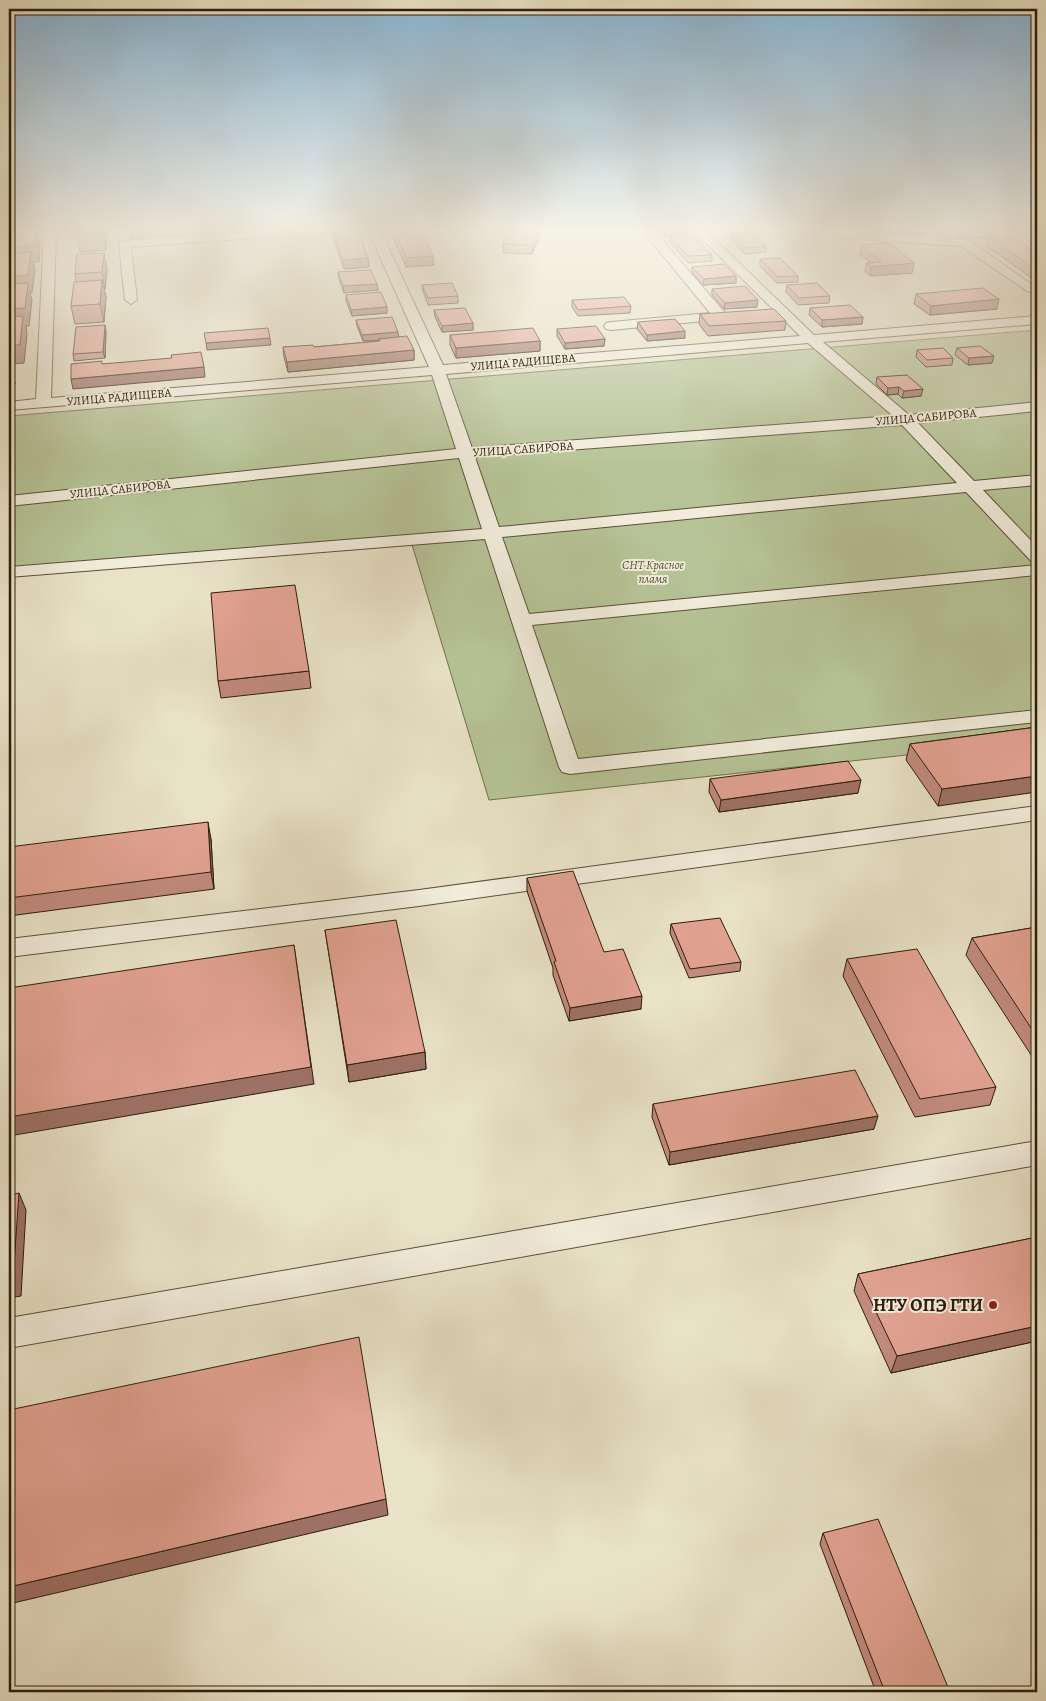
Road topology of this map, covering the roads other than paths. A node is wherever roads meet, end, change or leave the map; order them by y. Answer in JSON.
{"nodes":[{"id":1,"x":47,"y":309,"type":"edge"},
{"id":2,"x":410,"y":309,"type":"edge"},
{"id":3,"x":714,"y":309,"type":"edge"},
{"id":4,"x":781,"y":309,"type":"edge"},
{"id":5,"x":1037,"y":320,"type":"edge"},
{"id":6,"x":611,"y":326,"type":"dead end"},
{"id":7,"x":810,"y":338,"type":"junction"},
{"id":8,"x":438,"y":370,"type":"junction"},
{"id":9,"x":43,"y":404,"type":"junction"},
{"id":10,"x":9,"y":406,"type":"edge"},
{"id":11,"x":1037,"y":406,"type":"edge"},
{"id":12,"x":906,"y":420,"type":"junction"},
{"id":13,"x":466,"y":453,"type":"junction"},
{"id":14,"x":1037,"y":480,"type":"edge"},
{"id":15,"x":970,"y":487,"type":"junction"},
{"id":16,"x":9,"y":501,"type":"edge"},
{"id":17,"x":493,"y":533,"type":"junction"},
{"id":18,"x":1037,"y":557,"type":"edge"},
{"id":19,"x":1037,"y":570,"type":"edge"},
{"id":20,"x":9,"y":572,"type":"edge"},
{"id":21,"x":522,"y":620,"type":"junction"},
{"id":22,"x":1037,"y":716,"type":"edge"},
{"id":23,"x":1037,"y":813,"type":"edge"},
{"id":24,"x":9,"y":948,"type":"edge"},
{"id":25,"x":1037,"y":1153,"type":"edge"},
{"id":26,"x":9,"y":1333,"type":"edge"}],
"edges":[{"from":1,"to":9,"type":"street"},
{"from":2,"to":8,"type":"street"},
{"from":3,"to":6,"type":"street"},
{"from":4,"to":7,"type":"street"},
{"from":5,"to":7,"type":"street","name":"УЛИЦА РАДИЩЕВА"},
{"from":7,"to":8,"type":"street","name":"УЛИЦА РАДИЩЕВА"},
{"from":7,"to":12,"type":"street"},
{"from":8,"to":9,"type":"street","name":"УЛИЦА РАДИЩЕВА"},
{"from":8,"to":13,"type":"street"},
{"from":9,"to":10,"type":"street","name":"УЛИЦА РАДИЩЕВА"},
{"from":11,"to":12,"type":"street","name":"УЛИЦА САБИРОВА"},
{"from":12,"to":13,"type":"street","name":"УЛИЦА САБИРОВА"},
{"from":12,"to":15,"type":"street"},
{"from":13,"to":16,"type":"street","name":"УЛИЦА САБИРОВА"},
{"from":13,"to":17,"type":"street"},
{"from":14,"to":15,"type":"street"},
{"from":15,"to":17,"type":"street"},
{"from":15,"to":18,"type":"street"},
{"from":17,"to":20,"type":"street"},
{"from":17,"to":21,"type":"street"},
{"from":19,"to":21,"type":"street"},
{"from":21,"to":22,"type":"street"},
{"from":23,"to":24,"type":"street"},
{"from":25,"to":26,"type":"street"}]}
